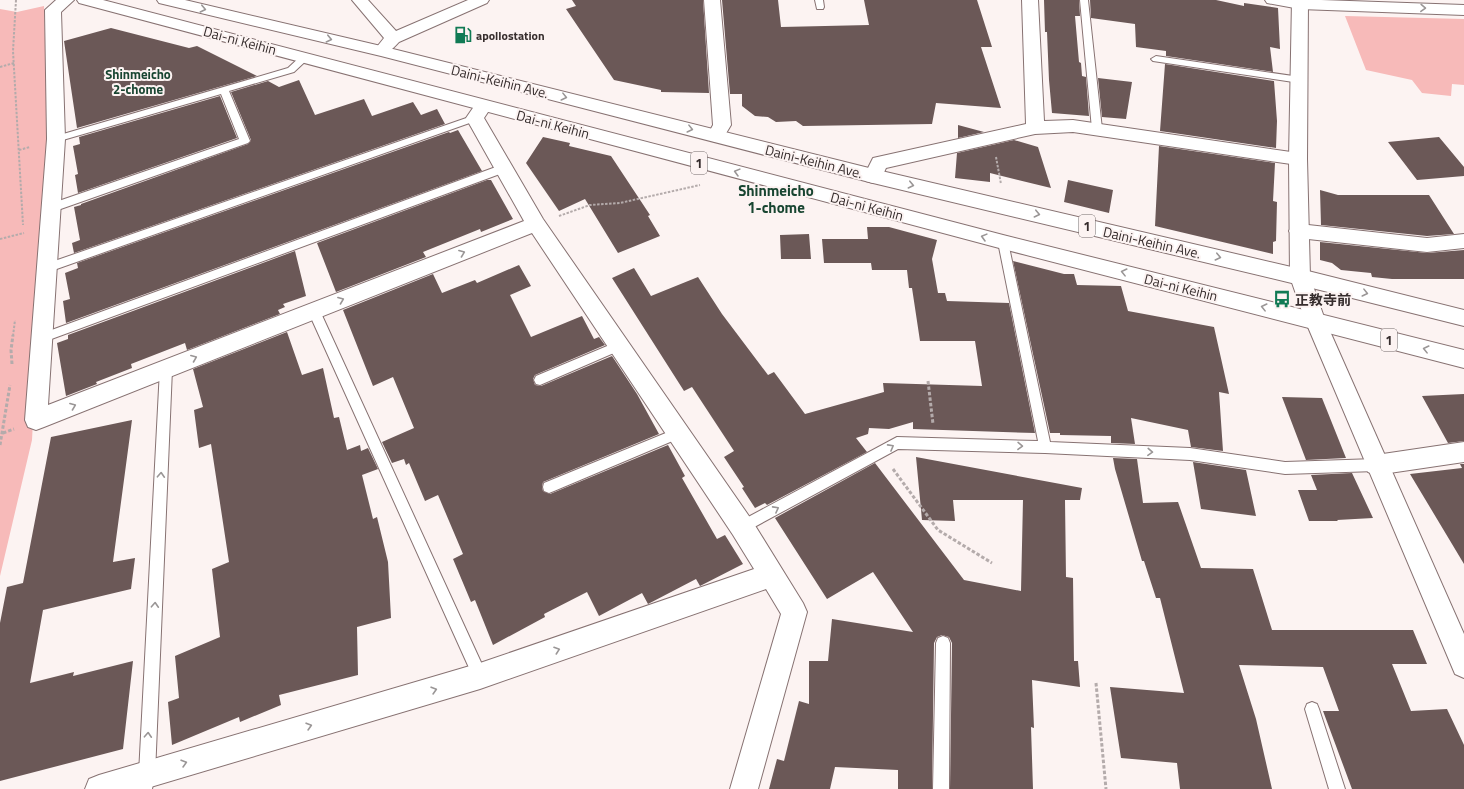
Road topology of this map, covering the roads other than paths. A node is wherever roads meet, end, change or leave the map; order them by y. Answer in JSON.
{"nodes":[{"id":1,"x":66,"y":0,"type":"edge"},
{"id":2,"x":85,"y":0,"type":"edge"},
{"id":3,"x":165,"y":0,"type":"edge"},
{"id":4,"x":360,"y":0,"type":"edge"},
{"id":5,"x":481,"y":0,"type":"edge"},
{"id":6,"x":712,"y":0,"type":"edge"},
{"id":7,"x":1030,"y":0,"type":"edge"},
{"id":8,"x":1084,"y":0,"type":"edge"},
{"id":9,"x":1273,"y":0,"type":"edge"},
{"id":10,"x":1300,"y":2,"type":"edge"},
{"id":11,"x":1464,"y":10,"type":"edge"},
{"id":12,"x":393,"y":38,"type":"junction"},
{"id":13,"x":382,"y":51,"type":"junction"},
{"id":14,"x":305,"y":57,"type":"junction"},
{"id":15,"x":1156,"y":59,"type":"dead end"},
{"id":16,"x":1300,"y":80,"type":"junction"},
{"id":17,"x":224,"y":91,"type":"junction"},
{"id":18,"x":479,"y":112,"type":"junction"},
{"id":19,"x":1035,"y":128,"type":"junction"},
{"id":20,"x":1097,"y":129,"type":"junction"},
{"id":21,"x":716,"y":136,"type":"junction"},
{"id":22,"x":56,"y":139,"type":"junction"},
{"id":23,"x":1298,"y":159,"type":"junction"},
{"id":24,"x":504,"y":168,"type":"junction"},
{"id":25,"x":873,"y":176,"type":"junction"},
{"id":26,"x":51,"y":208,"type":"junction"},
{"id":27,"x":536,"y":224,"type":"junction"},
{"id":28,"x":1299,"y":230,"type":"junction"},
{"id":29,"x":1464,"y":241,"type":"edge"},
{"id":30,"x":1003,"y":242,"type":"junction"},
{"id":31,"x":47,"y":268,"type":"junction"},
{"id":32,"x":1300,"y":277,"type":"junction"},
{"id":33,"x":314,"y":311,"type":"junction"},
{"id":34,"x":1464,"y":318,"type":"edge"},
{"id":35,"x":1315,"y":320,"type":"junction"},
{"id":36,"x":42,"y":338,"type":"junction"},
{"id":37,"x":619,"y":346,"type":"junction"},
{"id":38,"x":1464,"y":359,"type":"edge"},
{"id":39,"x":166,"y":369,"type":"junction"},
{"id":40,"x":540,"y":380,"type":"dead end"},
{"id":41,"x":678,"y":433,"type":"junction"},
{"id":42,"x":1045,"y":447,"type":"junction"},
{"id":43,"x":1464,"y":452,"type":"edge"},
{"id":44,"x":1376,"y":465,"type":"junction"},
{"id":45,"x":549,"y":487,"type":"dead end"},
{"id":46,"x":742,"y":527,"type":"junction"},
{"id":47,"x":771,"y":575,"type":"junction"},
{"id":48,"x":943,"y":643,"type":"dead end"},
{"id":49,"x":1464,"y":665,"type":"edge"},
{"id":50,"x":480,"y":676,"type":"junction"},
{"id":51,"x":1312,"y":709,"type":"dead end"},
{"id":52,"x":145,"y":781,"type":"edge"},
{"id":53,"x":100,"y":789,"type":"edge"},
{"id":54,"x":744,"y":789,"type":"edge"},
{"id":55,"x":941,"y":789,"type":"edge"},
{"id":56,"x":1337,"y":789,"type":"edge"}],
"edges":[{"from":1,"to":22,"type":"main road"},
{"from":2,"to":14,"type":"main road","name":"Dai-ni Keihin","number":"1"},
{"from":3,"to":13,"type":"main road","name":"Daini-Keihin Ave.","number":"1","one_way":true},
{"from":4,"to":12,"type":"main road"},
{"from":5,"to":12,"type":"main road"},
{"from":6,"to":21,"type":"main road"},
{"from":7,"to":19,"type":"main road"},
{"from":8,"to":20,"type":"lane"},
{"from":9,"to":10,"type":"main road"},
{"from":10,"to":11,"type":"main road","one_way":true},
{"from":10,"to":16,"type":"main road"},
{"from":12,"to":13,"type":"main road"},
{"from":13,"to":21,"type":"main road","name":"Daini-Keihin Ave.","number":"1","one_way":true},
{"from":14,"to":17,"type":"lane"},
{"from":14,"to":18,"type":"main road","name":"Dai-ni Keihin","number":"1"},
{"from":15,"to":16,"type":"lane"},
{"from":16,"to":23,"type":"main road"},
{"from":17,"to":22,"type":"lane"},
{"from":17,"to":26,"type":"lane"},
{"from":18,"to":24,"type":"main road"},
{"from":30,"to":18,"type":"main road","name":"Dai-ni Keihin","number":"1","one_way":true},
{"from":18,"to":31,"type":"lane"},
{"from":19,"to":20,"type":"main road"},
{"from":19,"to":25,"type":"main road"},
{"from":20,"to":23,"type":"main road"},
{"from":21,"to":25,"type":"main road","name":"Daini-Keihin Ave.","number":"1"},
{"from":22,"to":26,"type":"main road"},
{"from":23,"to":28,"type":"main road"},
{"from":24,"to":27,"type":"main road"},
{"from":24,"to":36,"type":"lane"},
{"from":25,"to":32,"type":"main road","name":"Daini-Keihin Ave.","number":"1","one_way":true},
{"from":26,"to":31,"type":"main road"},
{"from":33,"to":27,"type":"main road","one_way":true},
{"from":27,"to":37,"type":"main road"},
{"from":28,"to":29,"type":"main road"},
{"from":28,"to":32,"type":"main road"},
{"from":35,"to":30,"type":"main road","name":"Dai-ni Keihin","number":"1","one_way":true},
{"from":30,"to":42,"type":"lane"},
{"from":31,"to":36,"type":"main road"},
{"from":32,"to":34,"type":"main road","name":"Daini-Keihin Ave.","number":"1","one_way":true},
{"from":32,"to":35,"type":"main road"},
{"from":39,"to":33,"type":"main road","one_way":true},
{"from":33,"to":50,"type":"lane"},
{"from":38,"to":35,"type":"main road","name":"Dai-ni Keihin","number":"1","one_way":true},
{"from":35,"to":44,"type":"main road"},
{"from":36,"to":39,"type":"main road","one_way":true},
{"from":37,"to":40,"type":"lane"},
{"from":37,"to":41,"type":"main road"},
{"from":52,"to":39,"type":"lane","one_way":true},
{"from":41,"to":45,"type":"lane"},
{"from":41,"to":46,"type":"main road"},
{"from":42,"to":44,"type":"lane","one_way":true},
{"from":46,"to":42,"type":"lane","one_way":true},
{"from":43,"to":44,"type":"main road"},
{"from":44,"to":49,"type":"main road"},
{"from":46,"to":47,"type":"main road"},
{"from":50,"to":47,"type":"main road","one_way":true},
{"from":47,"to":54,"type":"main road"},
{"from":48,"to":55,"type":"lane"},
{"from":52,"to":50,"type":"main road","one_way":true},
{"from":51,"to":56,"type":"lane"},
{"from":52,"to":53,"type":"main road"}]}
